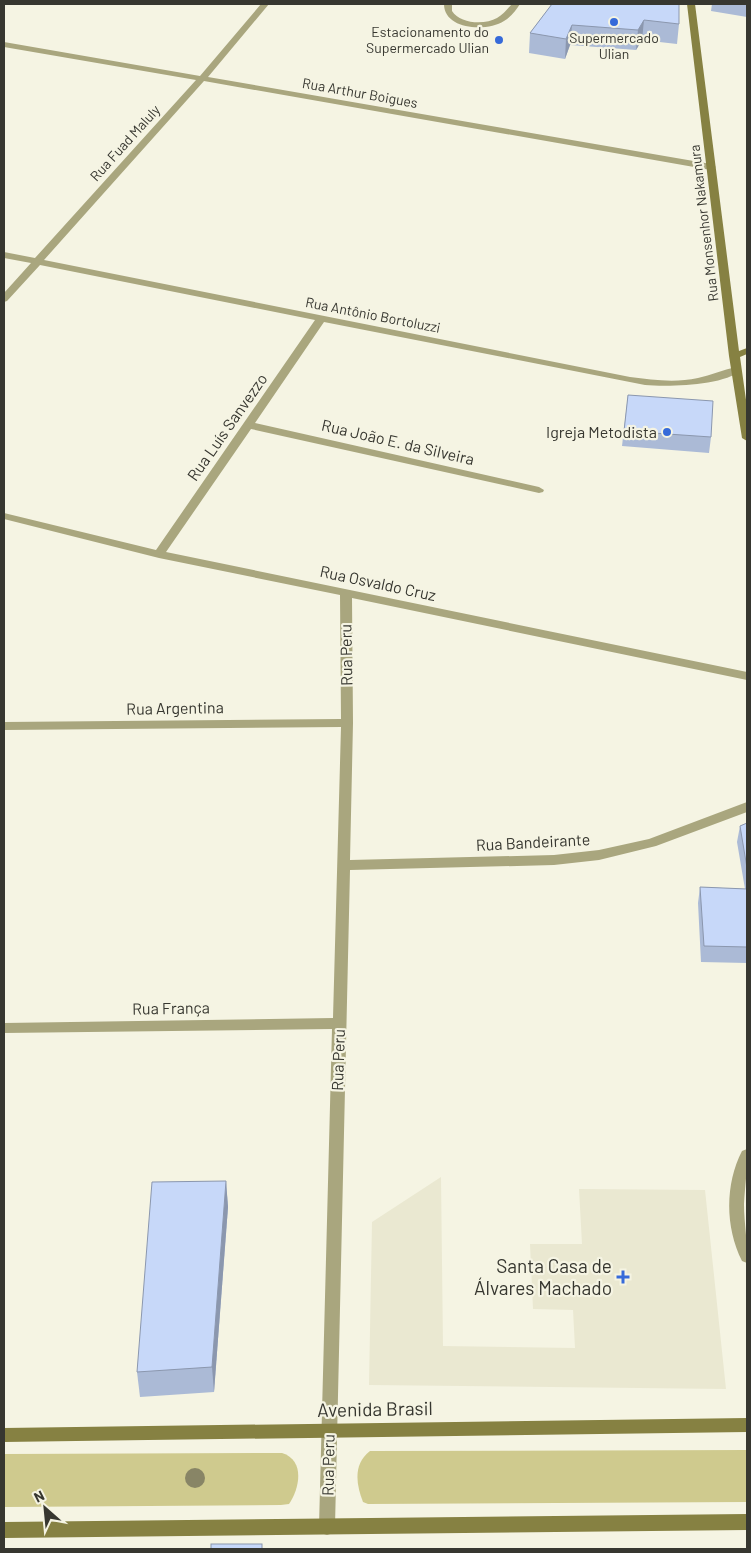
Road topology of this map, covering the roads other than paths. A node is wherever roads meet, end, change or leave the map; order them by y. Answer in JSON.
{"nodes":[{"id":1,"x":265,"y":4,"type":"edge"},
{"id":2,"x":448,"y":4,"type":"edge"},
{"id":3,"x":516,"y":4,"type":"edge"},
{"id":4,"x":691,"y":4,"type":"edge"},
{"id":5,"x":4,"y":44,"type":"edge"},
{"id":6,"x":201,"y":80,"type":"junction"},
{"id":7,"x":711,"y":167,"type":"junction"},
{"id":8,"x":4,"y":255,"type":"edge"},
{"id":9,"x":37,"y":262,"type":"junction"},
{"id":10,"x":4,"y":299,"type":"edge"},
{"id":11,"x":321,"y":319,"type":"junction"},
{"id":12,"x":747,"y":351,"type":"edge"},
{"id":13,"x":734,"y":356,"type":"junction"},
{"id":14,"x":736,"y":370,"type":"junction"},
{"id":15,"x":249,"y":425,"type":"junction"},
{"id":16,"x":747,"y":438,"type":"edge"},
{"id":17,"x":539,"y":490,"type":"dead end"},
{"id":18,"x":4,"y":516,"type":"edge"},
{"id":19,"x":159,"y":554,"type":"junction"},
{"id":20,"x":346,"y":593,"type":"junction"},
{"id":21,"x":747,"y":676,"type":"edge"},
{"id":22,"x":347,"y":723,"type":"junction"},
{"id":23,"x":4,"y":726,"type":"edge"},
{"id":24,"x":747,"y":807,"type":"edge"},
{"id":25,"x":343,"y":865,"type":"junction"},
{"id":26,"x":339,"y":1023,"type":"junction"},
{"id":27,"x":4,"y":1028,"type":"edge"},
{"id":28,"x":747,"y":1155,"type":"edge"},
{"id":29,"x":747,"y":1256,"type":"edge"},
{"id":30,"x":747,"y":1425,"type":"edge"},
{"id":31,"x":328,"y":1431,"type":"junction"},
{"id":32,"x":4,"y":1435,"type":"edge"},
{"id":33,"x":747,"y":1522,"type":"edge"},
{"id":34,"x":327,"y":1527,"type":"junction"},
{"id":35,"x":4,"y":1530,"type":"edge"}],
"edges":[{"from":1,"to":6,"type":"street","name":"Rua Fuad Maluly"},
{"from":2,"to":3,"type":"street"},
{"from":4,"to":7,"type":"street","name":"Rua Monsenhor Nakamura"},
{"from":5,"to":6,"type":"street","name":"Rua Arthur Boigues"},
{"from":6,"to":7,"type":"street","name":"Rua Arthur Boigues"},
{"from":6,"to":9,"type":"street","name":"Rua Fuad Maluly"},
{"from":7,"to":13,"type":"street","name":"Rua Monsenhor Nakamura"},
{"from":8,"to":9,"type":"street","name":"Rua Antônio Bortoluzzi"},
{"from":9,"to":10,"type":"street","name":"Rua Fuad Maluly"},
{"from":9,"to":11,"type":"street","name":"Rua Antônio Bortoluzzi"},
{"from":11,"to":14,"type":"street","name":"Rua Antônio Bortoluzzi"},
{"from":11,"to":15,"type":"street","name":"Rua Luís Sanvezzo"},
{"from":12,"to":13,"type":"street"},
{"from":13,"to":14,"type":"street","name":"Rua Monsenhor Nakamura"},
{"from":14,"to":16,"type":"street","name":"Rua Monsenhor Nakamura"},
{"from":15,"to":17,"type":"street","name":"Rua João E. da Silveira"},
{"from":15,"to":19,"type":"street","name":"Rua Luís Sanvezzo"},
{"from":18,"to":19,"type":"street","name":"Rua Osvaldo Cruz"},
{"from":19,"to":20,"type":"street","name":"Rua Osvaldo Cruz"},
{"from":20,"to":21,"type":"street","name":"Rua Osvaldo Cruz"},
{"from":20,"to":22,"type":"street","name":"Rua Peru"},
{"from":22,"to":23,"type":"street","name":"Rua Argentina"},
{"from":22,"to":25,"type":"street","name":"Rua Peru"},
{"from":24,"to":25,"type":"street","name":"Rua Bandeirante"},
{"from":25,"to":26,"type":"street","name":"Rua Peru"},
{"from":26,"to":27,"type":"street","name":"Rua França"},
{"from":26,"to":31,"type":"street","name":"Rua Peru"},
{"from":28,"to":29,"type":"street"},
{"from":30,"to":31,"type":"street","name":"Avenida Brasil"},
{"from":31,"to":32,"type":"street","name":"Avenida Brasil"},
{"from":31,"to":34,"type":"street","name":"Rua Peru"},
{"from":33,"to":34,"type":"street"},
{"from":34,"to":35,"type":"street"}]}
